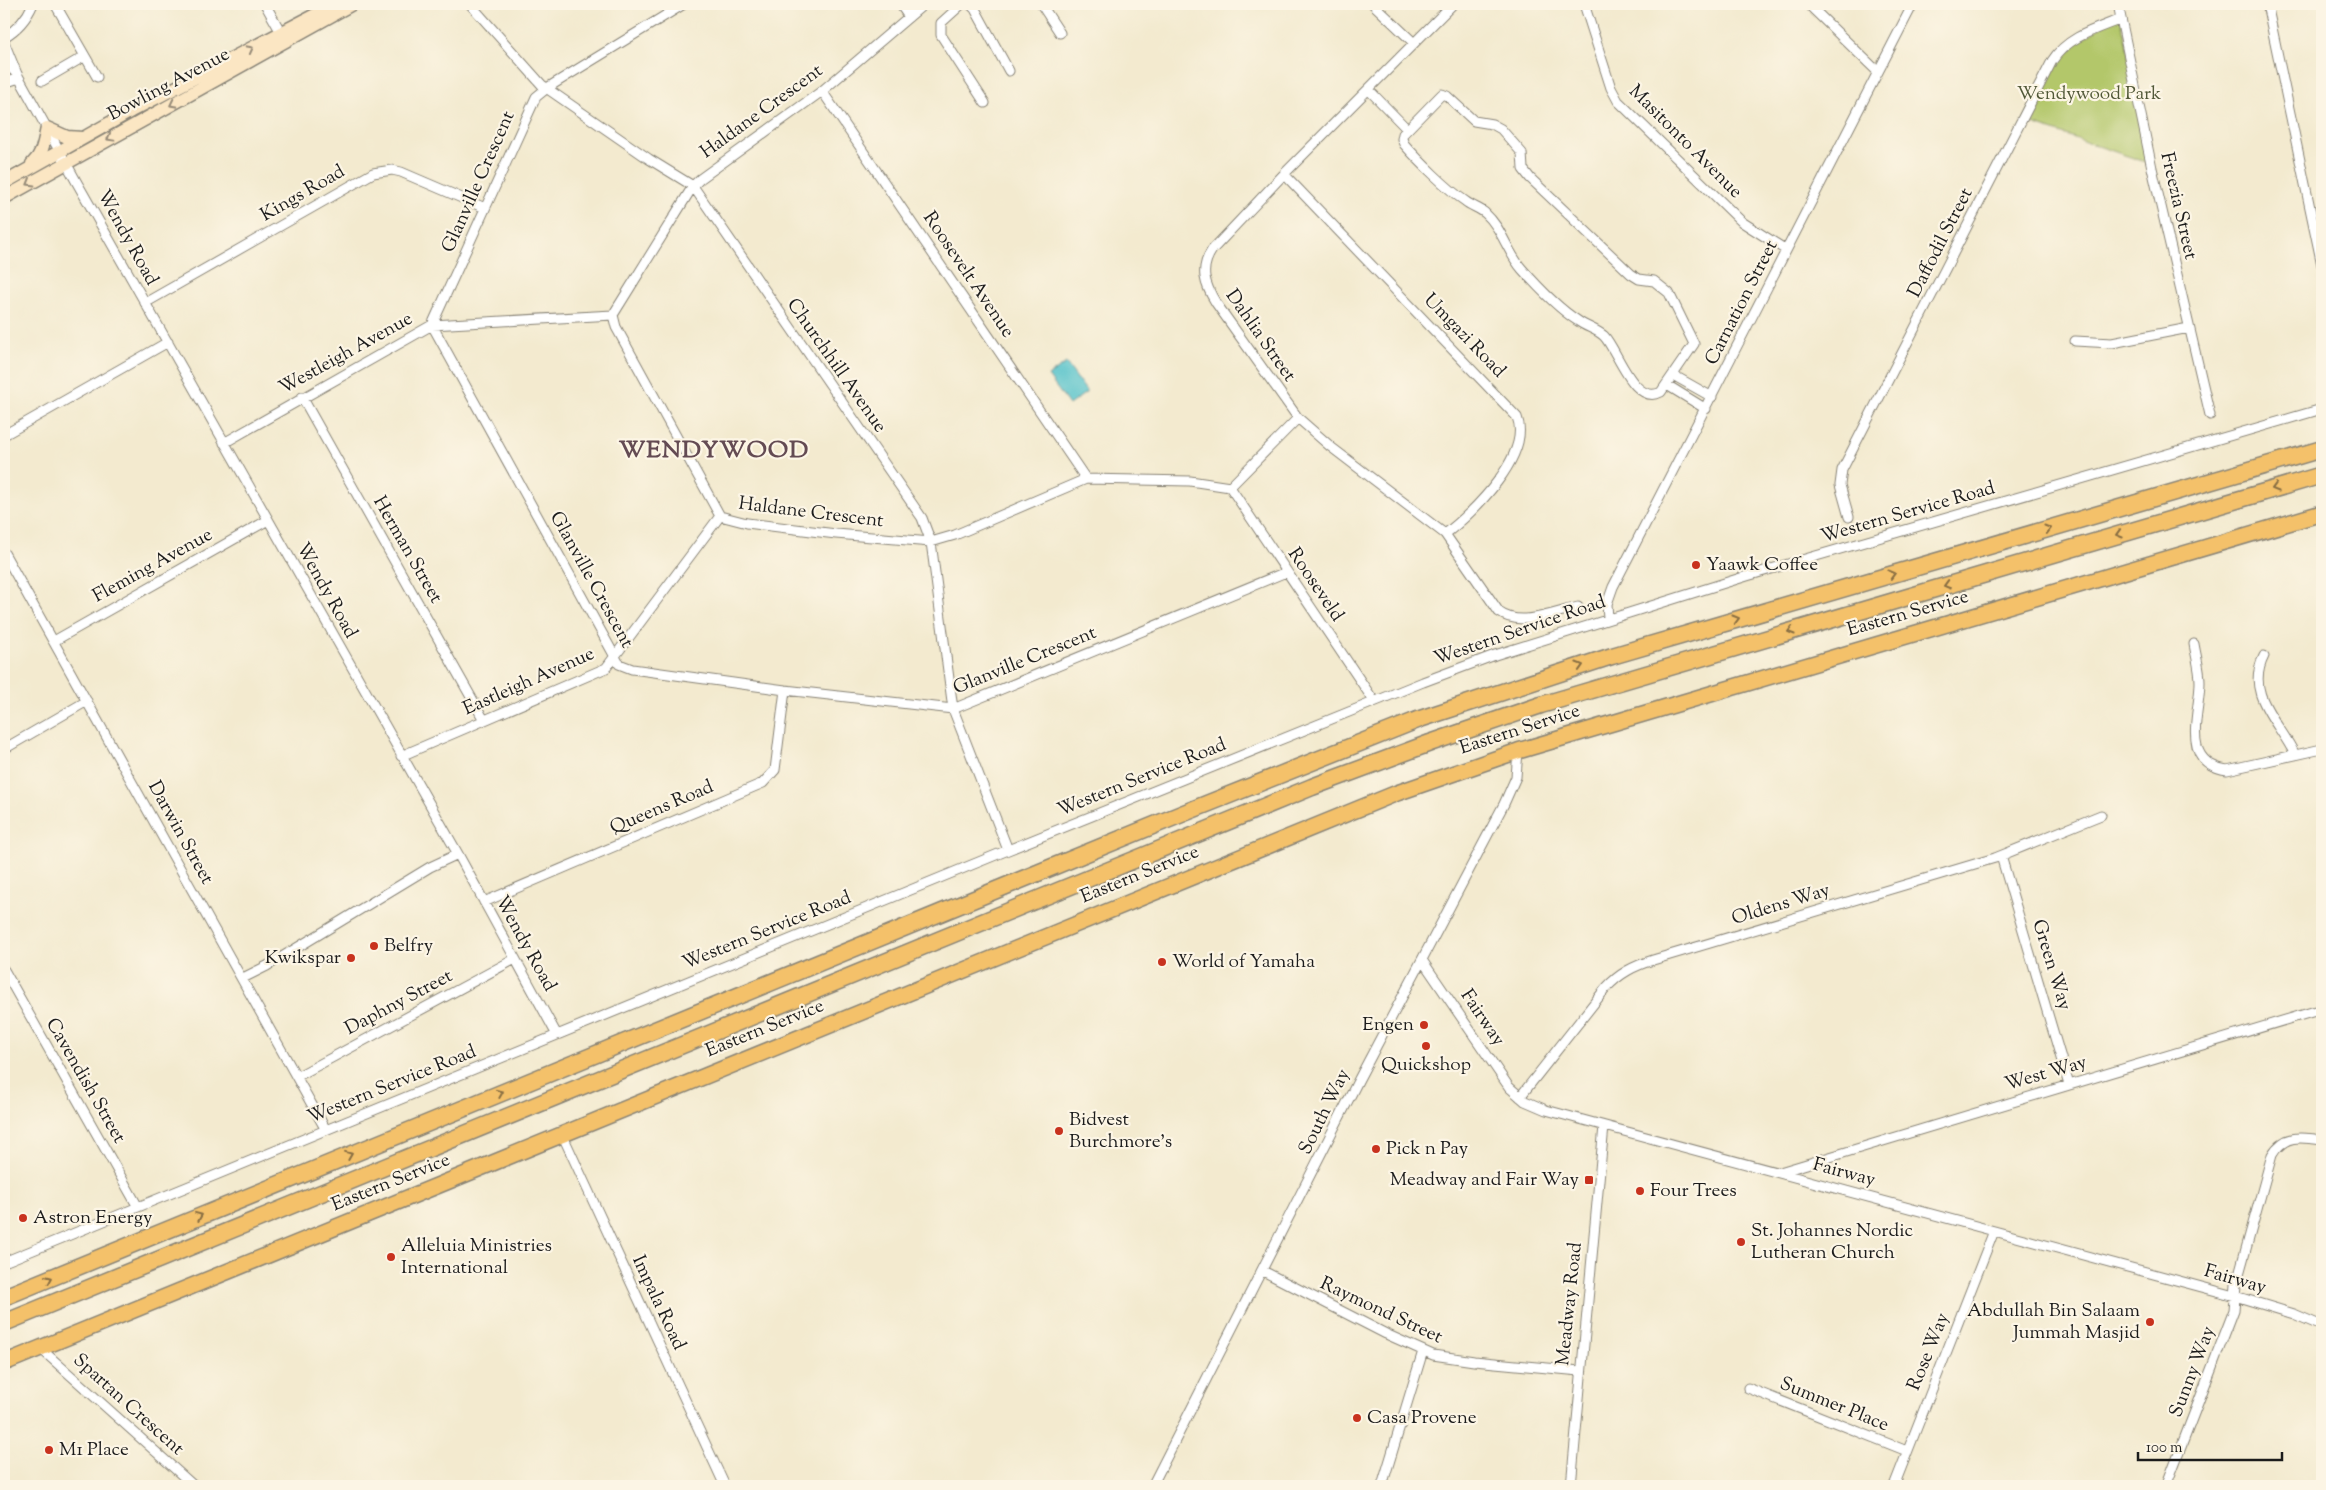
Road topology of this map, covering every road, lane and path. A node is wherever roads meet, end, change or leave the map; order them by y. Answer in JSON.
{"nodes":[{"id":1,"x":33,"y":4,"type":"edge"},
{"id":2,"x":55,"y":4,"type":"edge"},
{"id":3,"x":265,"y":4,"type":"edge"},
{"id":4,"x":336,"y":4,"type":"edge"},
{"id":5,"x":352,"y":4,"type":"edge"},
{"id":6,"x":470,"y":4,"type":"edge"},
{"id":7,"x":684,"y":4,"type":"edge"},
{"id":8,"x":900,"y":4,"type":"edge"},
{"id":9,"x":924,"y":4,"type":"edge"},
{"id":10,"x":962,"y":4,"type":"edge"},
{"id":11,"x":970,"y":4,"type":"edge"},
{"id":12,"x":1041,"y":4,"type":"edge"},
{"id":13,"x":1373,"y":4,"type":"edge"},
{"id":14,"x":1453,"y":4,"type":"edge"},
{"id":15,"x":1584,"y":4,"type":"edge"},
{"id":16,"x":1808,"y":4,"type":"edge"},
{"id":17,"x":1913,"y":4,"type":"edge"},
{"id":18,"x":2118,"y":4,"type":"edge"},
{"id":19,"x":2267,"y":4,"type":"edge"},
{"id":20,"x":909,"y":17,"type":"junction"},
{"id":21,"x":2121,"y":20,"type":"junction"},
{"id":22,"x":1060,"y":33,"type":"dead end"},
{"id":23,"x":4,"y":36,"type":"edge"},
{"id":24,"x":283,"y":37,"type":"junction"},
{"id":25,"x":4,"y":42,"type":"edge"},
{"id":26,"x":1414,"y":44,"type":"junction"},
{"id":27,"x":85,"y":56,"type":"junction"},
{"id":28,"x":4,"y":62,"type":"edge"},
{"id":29,"x":1009,"y":71,"type":"dead end"},
{"id":30,"x":1878,"y":72,"type":"junction"},
{"id":31,"x":18,"y":76,"type":"junction"},
{"id":32,"x":97,"y":77,"type":"dead end"},
{"id":33,"x":42,"y":81,"type":"dead end"},
{"id":34,"x":4,"y":83,"type":"edge"},
{"id":35,"x":547,"y":88,"type":"junction"},
{"id":36,"x":1369,"y":90,"type":"junction"},
{"id":37,"x":822,"y":91,"type":"junction"},
{"id":38,"x":985,"y":103,"type":"dead end"},
{"id":39,"x":48,"y":128,"type":"junction"},
{"id":40,"x":1407,"y":129,"type":"junction"},
{"id":41,"x":83,"y":138,"type":"junction"},
{"id":42,"x":64,"y":157,"type":"junction"},
{"id":43,"x":1284,"y":174,"type":"junction"},
{"id":44,"x":7,"y":181,"type":"edge"},
{"id":45,"x":693,"y":186,"type":"junction"},
{"id":46,"x":4,"y":198,"type":"edge"},
{"id":47,"x":485,"y":208,"type":"junction"},
{"id":48,"x":1786,"y":250,"type":"junction"},
{"id":49,"x":2322,"y":266,"type":"edge"},
{"id":50,"x":145,"y":302,"type":"junction"},
{"id":51,"x":613,"y":315,"type":"junction"},
{"id":52,"x":432,"y":325,"type":"junction"},
{"id":53,"x":2189,"y":328,"type":"junction"},
{"id":54,"x":2074,"y":340,"type":"dead end"},
{"id":55,"x":168,"y":342,"type":"junction"},
{"id":56,"x":1673,"y":375,"type":"junction"},
{"id":57,"x":1667,"y":385,"type":"junction"},
{"id":58,"x":302,"y":397,"type":"junction"},
{"id":59,"x":1712,"y":397,"type":"junction"},
{"id":60,"x":1706,"y":409,"type":"junction"},
{"id":61,"x":2322,"y":409,"type":"edge"},
{"id":62,"x":2210,"y":415,"type":"dead end"},
{"id":63,"x":1298,"y":418,"type":"junction"},
{"id":64,"x":4,"y":435,"type":"edge"},
{"id":65,"x":224,"y":443,"type":"junction"},
{"id":66,"x":2322,"y":449,"type":"edge"},
{"id":67,"x":2322,"y":475,"type":"edge"},
{"id":68,"x":1086,"y":479,"type":"junction"},
{"id":69,"x":1230,"y":487,"type":"junction"},
{"id":70,"x":2322,"y":513,"type":"edge"},
{"id":71,"x":720,"y":516,"type":"junction"},
{"id":72,"x":1849,"y":517,"type":"dead end"},
{"id":73,"x":268,"y":520,"type":"junction"},
{"id":74,"x":1445,"y":534,"type":"junction"},
{"id":75,"x":931,"y":542,"type":"junction"},
{"id":76,"x":4,"y":553,"type":"edge"},
{"id":77,"x":1286,"y":572,"type":"junction"},
{"id":78,"x":1578,"y":607,"type":"dead end"},
{"id":79,"x":1608,"y":618,"type":"junction"},
{"id":80,"x":54,"y":641,"type":"junction"},
{"id":81,"x":2194,"y":644,"type":"dead end"},
{"id":82,"x":2264,"y":656,"type":"dead end"},
{"id":83,"x":614,"y":658,"type":"junction"},
{"id":84,"x":785,"y":690,"type":"junction"},
{"id":85,"x":87,"y":701,"type":"junction"},
{"id":86,"x":1374,"y":701,"type":"junction"},
{"id":87,"x":953,"y":709,"type":"junction"},
{"id":88,"x":484,"y":720,"type":"junction"},
{"id":89,"x":4,"y":749,"type":"edge"},
{"id":90,"x":2322,"y":749,"type":"edge"},
{"id":91,"x":1518,"y":751,"type":"junction"},
{"id":92,"x":2295,"y":755,"type":"junction"},
{"id":93,"x":401,"y":756,"type":"junction"},
{"id":94,"x":2101,"y":815,"type":"dead end"},
{"id":95,"x":1008,"y":850,"type":"junction"},
{"id":96,"x":458,"y":854,"type":"junction"},
{"id":97,"x":2001,"y":856,"type":"junction"},
{"id":98,"x":484,"y":902,"type":"junction"},
{"id":99,"x":515,"y":959,"type":"junction"},
{"id":100,"x":1422,"y":960,"type":"junction"},
{"id":101,"x":4,"y":970,"type":"edge"},
{"id":102,"x":242,"y":978,"type":"junction"},
{"id":103,"x":2322,"y":1009,"type":"edge"},
{"id":104,"x":557,"y":1035,"type":"junction"},
{"id":105,"x":298,"y":1076,"type":"junction"},
{"id":106,"x":2069,"y":1084,"type":"junction"},
{"id":107,"x":1520,"y":1097,"type":"junction"},
{"id":108,"x":1604,"y":1126,"type":"junction"},
{"id":109,"x":326,"y":1130,"type":"junction"},
{"id":110,"x":562,"y":1134,"type":"junction"},
{"id":111,"x":2322,"y":1140,"type":"edge"},
{"id":112,"x":1780,"y":1172,"type":"junction"},
{"id":113,"x":138,"y":1208,"type":"junction"},
{"id":114,"x":1994,"y":1231,"type":"junction"},
{"id":115,"x":4,"y":1262,"type":"edge"},
{"id":116,"x":1263,"y":1271,"type":"junction"},
{"id":117,"x":2235,"y":1296,"type":"junction"},
{"id":118,"x":4,"y":1297,"type":"edge"},
{"id":119,"x":4,"y":1323,"type":"edge"},
{"id":120,"x":2322,"y":1326,"type":"edge"},
{"id":121,"x":40,"y":1348,"type":"junction"},
{"id":122,"x":1423,"y":1351,"type":"junction"},
{"id":123,"x":4,"y":1363,"type":"edge"},
{"id":124,"x":1580,"y":1371,"type":"junction"},
{"id":125,"x":1748,"y":1388,"type":"dead end"},
{"id":126,"x":1907,"y":1451,"type":"junction"},
{"id":127,"x":194,"y":1486,"type":"edge"},
{"id":128,"x":725,"y":1486,"type":"edge"},
{"id":129,"x":1152,"y":1486,"type":"edge"},
{"id":130,"x":1382,"y":1486,"type":"edge"},
{"id":131,"x":1571,"y":1486,"type":"edge"},
{"id":132,"x":1894,"y":1486,"type":"edge"},
{"id":133,"x":2166,"y":1486,"type":"edge"}],
"edges":[{"from":1,"to":23,"type":"street"},
{"from":2,"to":27,"type":"street"},
{"from":3,"to":24,"type":"street"},
{"from":4,"to":24,"type":"main road","name":"Bowling Avenue"},
{"from":5,"to":24,"type":"main road","name":"Bowling Avenue"},
{"from":6,"to":35,"type":"street","name":"Churchhill Avenue"},
{"from":7,"to":35,"type":"street","name":"Glanville Crescent"},
{"from":8,"to":20,"type":"street"},
{"from":9,"to":20,"type":"street","name":"Haldane Crescent"},
{"from":10,"to":38,"type":"street"},
{"from":11,"to":29,"type":"street"},
{"from":12,"to":22,"type":"street"},
{"from":13,"to":26,"type":"street"},
{"from":14,"to":26,"type":"street","name":"Dahlia Street"},
{"from":15,"to":48,"type":"street","name":"Masitonto Avenue"},
{"from":16,"to":30,"type":"street"},
{"from":17,"to":30,"type":"street","name":"Carnation Street"},
{"from":18,"to":21,"type":"street","name":"Freezia Street"},
{"from":19,"to":49,"type":"street"},
{"from":20,"to":37,"type":"street","name":"Haldane Crescent"},
{"from":21,"to":53,"type":"street","name":"Freezia Street"},
{"from":21,"to":72,"type":"street","name":"Daffodil Street"},
{"from":41,"to":24,"type":"main road","name":"Bowling Avenue","one_way":true},
{"from":24,"to":42,"type":"main road","name":"Bowling Avenue","one_way":true},
{"from":25,"to":31,"type":"street"},
{"from":26,"to":36,"type":"street","name":"Dahlia Street"},
{"from":27,"to":32,"type":"street"},
{"from":27,"to":33,"type":"street"},
{"from":28,"to":31,"type":"street"},
{"from":30,"to":48,"type":"street","name":"Carnation Street"},
{"from":31,"to":34,"type":"street"},
{"from":31,"to":39,"type":"street","name":"Wendy Road"},
{"from":35,"to":45,"type":"street","name":"Churchhill Avenue"},
{"from":35,"to":47,"type":"street","name":"Glanville Crescent"},
{"from":36,"to":40,"type":"street"},
{"from":36,"to":43,"type":"street","name":"Dahlia Street"},
{"from":37,"to":45,"type":"street","name":"Haldane Crescent"},
{"from":37,"to":68,"type":"street","name":"Roosevelt Avenue"},
{"from":39,"to":41,"type":"main road"},
{"from":39,"to":42,"type":"street","name":"Wendy Road"},
{"from":39,"to":44,"type":"main road"},
{"from":40,"to":56,"type":"street"},
{"from":40,"to":57,"type":"street"},
{"from":41,"to":42,"type":"main road","name":"Bowling Avenue"},
{"from":42,"to":44,"type":"main road","name":"Bowling Avenue"},
{"from":42,"to":46,"type":"main road","name":"Bowling Avenue","one_way":true},
{"from":42,"to":50,"type":"street","name":"Wendy Road"},
{"from":43,"to":63,"type":"street","name":"Dahlia Street"},
{"from":43,"to":74,"type":"street","name":"Umgazi Road"},
{"from":45,"to":51,"type":"street","name":"Haldane Crescent"},
{"from":45,"to":75,"type":"street","name":"Churchhill Avenue"},
{"from":47,"to":50,"type":"street","name":"Kings Road"},
{"from":47,"to":52,"type":"street","name":"Glanville Crescent"},
{"from":48,"to":59,"type":"street","name":"Carnation Street"},
{"from":50,"to":55,"type":"street","name":"Wendy Road"},
{"from":51,"to":52,"type":"street","name":"Westleigh Avenue"},
{"from":51,"to":71,"type":"street","name":"Haldane Crescent"},
{"from":52,"to":58,"type":"street","name":"Westleigh Avenue"},
{"from":52,"to":83,"type":"street","name":"Glanville Crescent"},
{"from":53,"to":54,"type":"street"},
{"from":53,"to":62,"type":"street","name":"Freezia Street"},
{"from":55,"to":64,"type":"street"},
{"from":55,"to":65,"type":"street","name":"Wendy Road"},
{"from":56,"to":57,"type":"street"},
{"from":56,"to":59,"type":"street"},
{"from":57,"to":60,"type":"street"},
{"from":58,"to":65,"type":"street","name":"Westleigh Avenue"},
{"from":58,"to":88,"type":"street","name":"Herman Street"},
{"from":59,"to":60,"type":"street","name":"Carnation Street"},
{"from":60,"to":79,"type":"street","name":"Carnation Street"},
{"from":61,"to":79,"type":"street","name":"Western Service Road"},
{"from":63,"to":69,"type":"street"},
{"from":63,"to":74,"type":"street","name":"Dahlia Street"},
{"from":65,"to":73,"type":"street","name":"Wendy Road"},
{"from":118,"to":66,"type":"highway","one_way":true},
{"from":67,"to":119,"type":"highway","one_way":true},
{"from":68,"to":69,"type":"street","name":"Haldane Crescent"},
{"from":68,"to":75,"type":"street","name":"Haldane Crescent"},
{"from":69,"to":77,"type":"street","name":"Rooseveld"},
{"from":70,"to":91,"type":"main road","name":"Eastern Service"},
{"from":71,"to":75,"type":"street","name":"Haldane Crescent"},
{"from":71,"to":83,"type":"street","name":"Eastleigh Avenue"},
{"from":73,"to":80,"type":"street","name":"Fleming Avenue"},
{"from":73,"to":93,"type":"street","name":"Wendy Road"},
{"from":74,"to":78,"type":"street","name":"Dahlia Street"},
{"from":75,"to":87,"type":"street","name":"Churchhill Avenue"},
{"from":76,"to":80,"type":"street","name":"Darwin Street"},
{"from":77,"to":86,"type":"street","name":"Rooseveld"},
{"from":77,"to":87,"type":"street","name":"Glanville Crescent"},
{"from":79,"to":86,"type":"street","name":"Western Service Road"},
{"from":80,"to":85,"type":"street","name":"Darwin Street"},
{"from":81,"to":92,"type":"street"},
{"from":82,"to":92,"type":"street"},
{"from":83,"to":84,"type":"street","name":"Glanville Crescent"},
{"from":83,"to":88,"type":"street","name":"Eastleigh Avenue"},
{"from":84,"to":87,"type":"street","name":"Glanville Crescent"},
{"from":84,"to":98,"type":"street","name":"Queens Road"},
{"from":85,"to":89,"type":"street"},
{"from":85,"to":102,"type":"street","name":"Darwin Street"},
{"from":86,"to":95,"type":"street","name":"Western Service Road"},
{"from":87,"to":95,"type":"street","name":"Churchhill Avenue"},
{"from":88,"to":93,"type":"street","name":"Eastleigh Avenue"},
{"from":90,"to":92,"type":"street"},
{"from":91,"to":100,"type":"street","name":"South Way"},
{"from":91,"to":110,"type":"main road","name":"Eastern Service"},
{"from":93,"to":96,"type":"street","name":"Wendy Road"},
{"from":94,"to":97,"type":"street","name":"Oldens Way"},
{"from":95,"to":104,"type":"street","name":"Western Service Road"},
{"from":96,"to":98,"type":"street","name":"Wendy Road"},
{"from":96,"to":102,"type":"street"},
{"from":97,"to":106,"type":"street","name":"Green Way"},
{"from":97,"to":107,"type":"street","name":"Oldens Way"},
{"from":98,"to":99,"type":"street","name":"Wendy Road"},
{"from":99,"to":104,"type":"street","name":"Wendy Road"},
{"from":99,"to":105,"type":"street","name":"Daphny Street"},
{"from":100,"to":107,"type":"street","name":"Fairway"},
{"from":100,"to":116,"type":"street","name":"South Way"},
{"from":101,"to":113,"type":"street","name":"Cavendish Street"},
{"from":102,"to":105,"type":"street","name":"Darwin Street"},
{"from":103,"to":106,"type":"street","name":"West Way"},
{"from":104,"to":109,"type":"street","name":"Western Service Road"},
{"from":105,"to":109,"type":"street","name":"Darwin Street"},
{"from":106,"to":112,"type":"street","name":"West Way"},
{"from":107,"to":108,"type":"street","name":"Fairway"},
{"from":108,"to":112,"type":"street","name":"Fairway"},
{"from":108,"to":124,"type":"street","name":"Meadway Road"},
{"from":109,"to":113,"type":"street","name":"Western Service Road"},
{"from":110,"to":121,"type":"main road","name":"Eastern Service"},
{"from":110,"to":128,"type":"street","name":"Impala Road"},
{"from":111,"to":117,"type":"street","name":"Sunny Way"},
{"from":112,"to":114,"type":"street","name":"Fairway"},
{"from":113,"to":115,"type":"street","name":"Western Service Road"},
{"from":114,"to":117,"type":"street","name":"Fairway"},
{"from":114,"to":126,"type":"street","name":"Rose Way"},
{"from":116,"to":122,"type":"street","name":"Raymond Street"},
{"from":116,"to":129,"type":"street","name":"South Way"},
{"from":117,"to":120,"type":"street","name":"Fairway"},
{"from":117,"to":133,"type":"street","name":"Sunny Way"},
{"from":121,"to":123,"type":"main road","name":"Eastern Service"},
{"from":121,"to":127,"type":"street","name":"Spartan Crescent"},
{"from":122,"to":124,"type":"street","name":"Raymond Street"},
{"from":122,"to":130,"type":"street"},
{"from":124,"to":131,"type":"street","name":"Meadway Road"},
{"from":125,"to":126,"type":"street","name":"Summer Place"},
{"from":126,"to":132,"type":"street","name":"Rose Way"}]}
